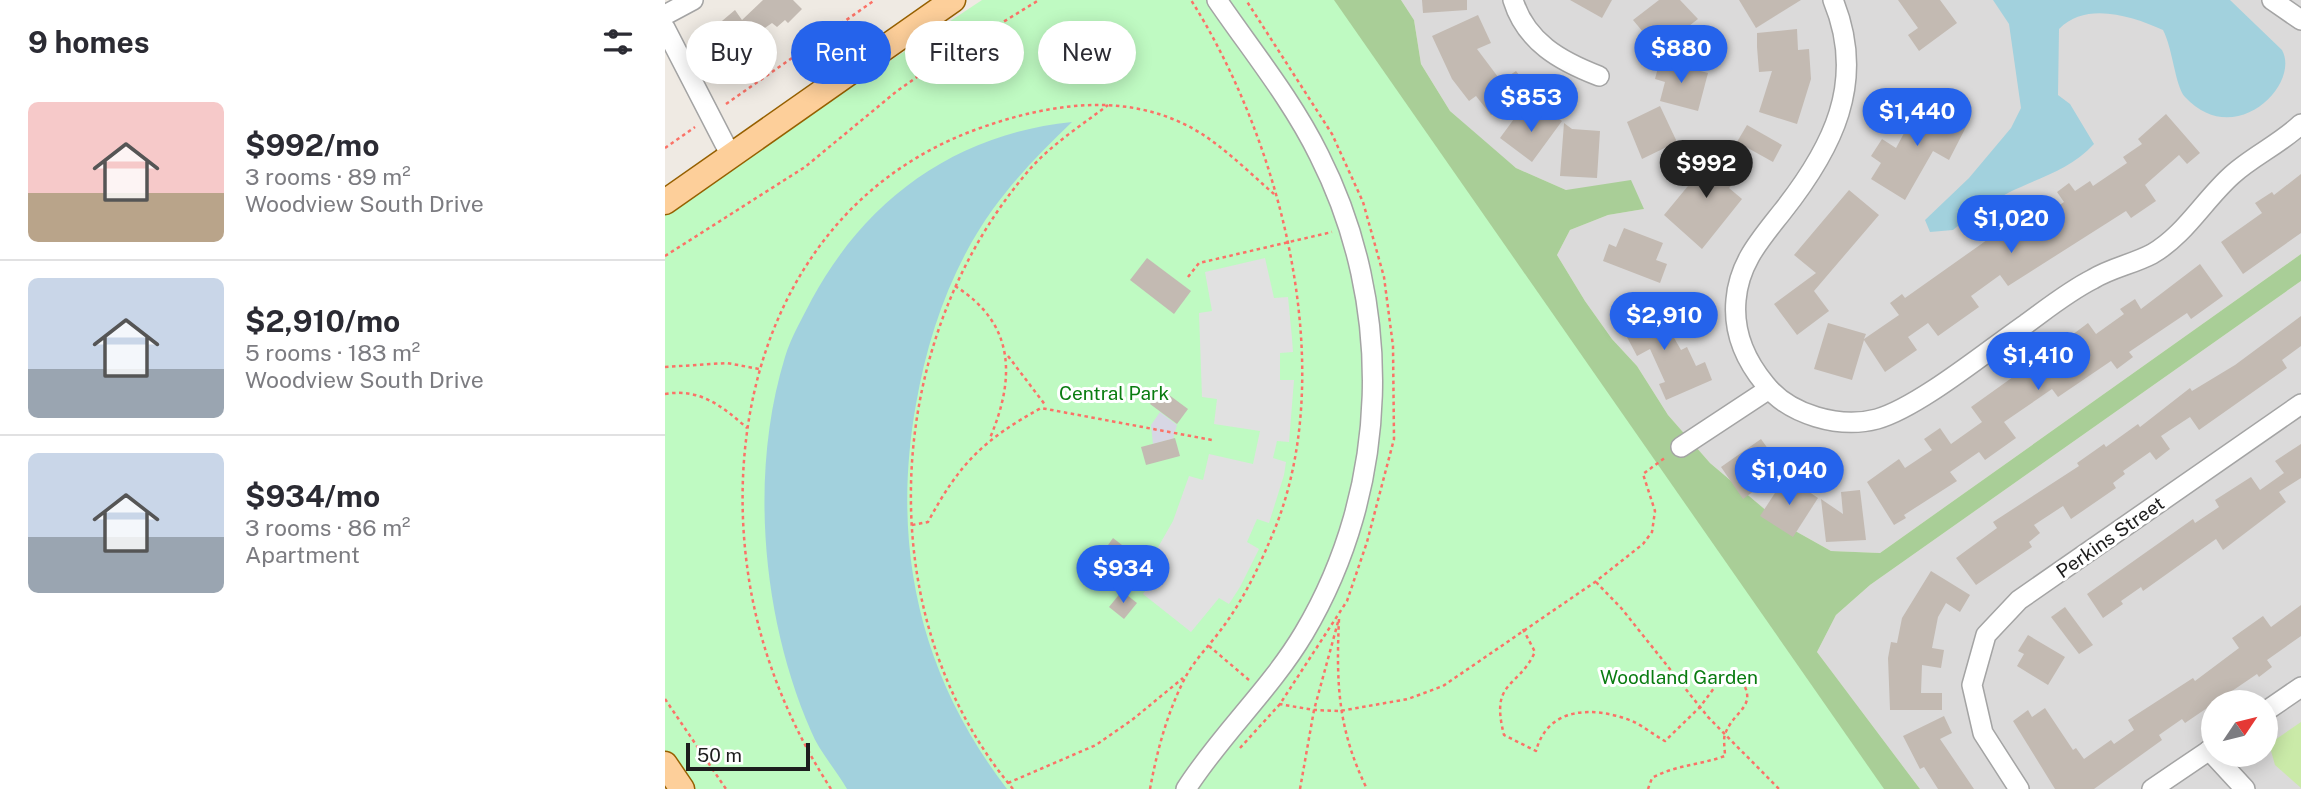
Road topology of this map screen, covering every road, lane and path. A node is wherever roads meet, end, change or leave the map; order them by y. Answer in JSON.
{"nodes":[{"id":1,"x":693,"y":0,"type":"edge"},
{"id":2,"x":875,"y":0,"type":"edge"},
{"id":3,"x":953,"y":0,"type":"edge"},
{"id":4,"x":1039,"y":0,"type":"edge"},
{"id":5,"x":1191,"y":0,"type":"edge"},
{"id":6,"x":1217,"y":0,"type":"edge"},
{"id":7,"x":1513,"y":0,"type":"edge"},
{"id":8,"x":1833,"y":0,"type":"edge"},
{"id":9,"x":2272,"y":0,"type":"edge"},
{"id":10,"x":665,"y":15,"type":"edge"},
{"id":11,"x":2301,"y":20,"type":"edge"},
{"id":12,"x":665,"y":28,"type":"edge"},
{"id":13,"x":1599,"y":76,"type":"dead end"},
{"id":14,"x":1108,"y":105,"type":"junction"},
{"id":15,"x":709,"y":115,"type":"junction"},
{"id":16,"x":2301,"y":124,"type":"edge"},
{"id":17,"x":665,"y":148,"type":"edge"},
{"id":18,"x":731,"y":156,"type":"junction"},
{"id":19,"x":1274,"y":194,"type":"junction"},
{"id":20,"x":665,"y":202,"type":"edge"},
{"id":21,"x":1369,"y":221,"type":"dead end"},
{"id":22,"x":1349,"y":228,"type":"junction"},
{"id":23,"x":1287,"y":244,"type":"junction"},
{"id":24,"x":665,"y":256,"type":"edge"},
{"id":25,"x":1188,"y":277,"type":"dead end"},
{"id":26,"x":955,"y":286,"type":"junction"},
{"id":27,"x":1008,"y":356,"type":"junction"},
{"id":28,"x":665,"y":367,"type":"edge"},
{"id":29,"x":759,"y":369,"type":"junction"},
{"id":30,"x":1769,"y":389,"type":"junction"},
{"id":31,"x":665,"y":394,"type":"edge"},
{"id":32,"x":2301,"y":404,"type":"edge"},
{"id":33,"x":1047,"y":408,"type":"junction"},
{"id":34,"x":747,"y":428,"type":"junction"},
{"id":35,"x":990,"y":438,"type":"junction"},
{"id":36,"x":1212,"y":440,"type":"dead end"},
{"id":37,"x":1681,"y":447,"type":"joint"},
{"id":38,"x":912,"y":525,"type":"junction"},
{"id":39,"x":1595,"y":582,"type":"junction"},
{"id":40,"x":1523,"y":629,"type":"junction"},
{"id":41,"x":1209,"y":646,"type":"junction"},
{"id":42,"x":1186,"y":676,"type":"junction"},
{"id":43,"x":2301,"y":687,"type":"edge"},
{"id":44,"x":1263,"y":693,"type":"junction"},
{"id":45,"x":665,"y":699,"type":"edge"},
{"id":46,"x":2279,"y":702,"type":"edge"},
{"id":47,"x":1700,"y":708,"type":"junction"},
{"id":48,"x":1314,"y":710,"type":"junction"},
{"id":49,"x":1340,"y":711,"type":"junction"},
{"id":50,"x":1725,"y":734,"type":"junction"},
{"id":51,"x":2201,"y":755,"type":"edge"},
{"id":52,"x":665,"y":764,"type":"edge"},
{"id":53,"x":2227,"y":767,"type":"edge"},
{"id":54,"x":1008,"y":783,"type":"junction"},
{"id":55,"x":682,"y":789,"type":"edge"},
{"id":56,"x":726,"y":789,"type":"edge"},
{"id":57,"x":831,"y":789,"type":"edge"},
{"id":58,"x":1013,"y":789,"type":"edge"},
{"id":59,"x":1150,"y":789,"type":"edge"},
{"id":60,"x":1186,"y":789,"type":"edge"},
{"id":61,"x":1300,"y":789,"type":"edge"},
{"id":62,"x":1367,"y":789,"type":"edge"},
{"id":63,"x":1648,"y":789,"type":"edge"},
{"id":64,"x":1779,"y":789,"type":"edge"},
{"id":65,"x":2019,"y":789,"type":"edge"},
{"id":66,"x":2152,"y":789,"type":"edge"},
{"id":67,"x":2245,"y":789,"type":"edge"}],
"edges":[{"from":1,"to":10,"type":"street"},
{"from":2,"to":15,"type":"path"},
{"from":3,"to":18,"type":"main road"},
{"from":4,"to":24,"type":"path"},
{"from":5,"to":19,"type":"path"},
{"from":6,"to":22,"type":"street"},
{"from":7,"to":13,"type":"street"},
{"from":8,"to":30,"type":"street"},
{"from":9,"to":11,"type":"street"},
{"from":12,"to":15,"type":"street"},
{"from":14,"to":19,"type":"path"},
{"from":14,"to":26,"type":"path"},
{"from":14,"to":29,"type":"path"},
{"from":15,"to":17,"type":"path"},
{"from":15,"to":18,"type":"street"},
{"from":16,"to":30,"type":"street"},
{"from":18,"to":20,"type":"main road"},
{"from":19,"to":23,"type":"path"},
{"from":21,"to":22,"type":"path"},
{"from":22,"to":23,"type":"path"},
{"from":22,"to":44,"type":"street"},
{"from":23,"to":25,"type":"path"},
{"from":23,"to":41,"type":"path"},
{"from":26,"to":27,"type":"path"},
{"from":26,"to":38,"type":"path"},
{"from":27,"to":33,"type":"path"},
{"from":27,"to":35,"type":"path"},
{"from":28,"to":29,"type":"path"},
{"from":29,"to":34,"type":"path"},
{"from":30,"to":37,"type":"street"},
{"from":31,"to":34,"type":"path"},
{"from":32,"to":65,"type":"street","name":"Perkins Street"},
{"from":33,"to":35,"type":"path"},
{"from":33,"to":36,"type":"path"},
{"from":34,"to":57,"type":"path"},
{"from":35,"to":38,"type":"path"},
{"from":37,"to":39,"type":"path"},
{"from":38,"to":54,"type":"path"},
{"from":39,"to":40,"type":"path"},
{"from":39,"to":47,"type":"path"},
{"from":40,"to":47,"type":"path"},
{"from":40,"to":49,"type":"path"},
{"from":41,"to":42,"type":"path"},
{"from":41,"to":44,"type":"path"},
{"from":42,"to":54,"type":"path"},
{"from":42,"to":59,"type":"path"},
{"from":43,"to":46,"type":"street"},
{"from":44,"to":48,"type":"path"},
{"from":44,"to":60,"type":"street"},
{"from":45,"to":56,"type":"path"},
{"from":47,"to":50,"type":"path"},
{"from":47,"to":50,"type":"path"},
{"from":48,"to":49,"type":"path"},
{"from":48,"to":49,"type":"path"},
{"from":48,"to":61,"type":"path"},
{"from":49,"to":62,"type":"path"},
{"from":50,"to":63,"type":"path"},
{"from":50,"to":64,"type":"path"},
{"from":51,"to":66,"type":"street"},
{"from":52,"to":55,"type":"main road"},
{"from":53,"to":67,"type":"street"},
{"from":54,"to":58,"type":"path"}]}
